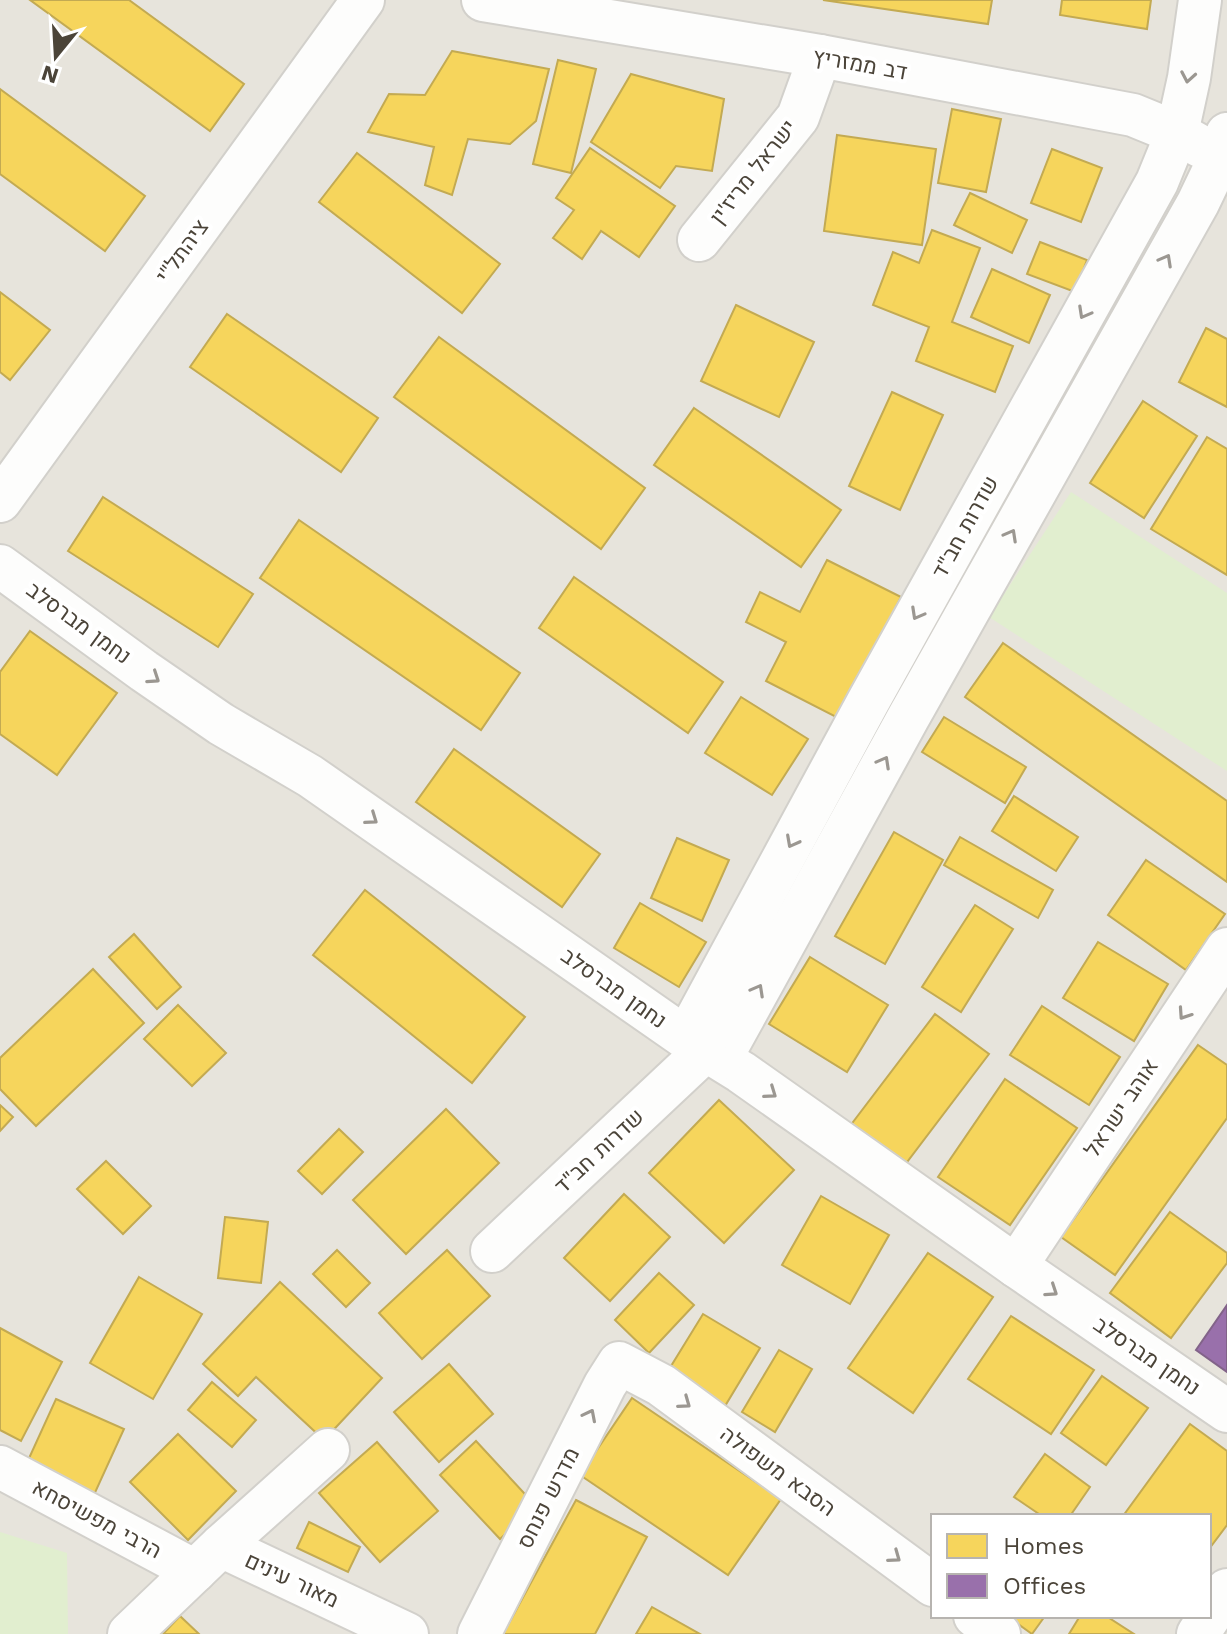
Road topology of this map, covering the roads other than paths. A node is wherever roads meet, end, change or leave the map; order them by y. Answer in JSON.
{"nodes":[{"id":1,"x":363,"y":0,"type":"edge"},
{"id":2,"x":483,"y":0,"type":"edge"},
{"id":3,"x":1200,"y":0,"type":"edge"},
{"id":4,"x":820,"y":56,"type":"junction"},
{"id":5,"x":1177,"y":133,"type":"junction"},
{"id":6,"x":1225,"y":151,"type":"edge"},
{"id":7,"x":699,"y":240,"type":"dead end"},
{"id":8,"x":0,"y":501,"type":"edge"},
{"id":9,"x":0,"y":566,"type":"edge"},
{"id":10,"x":1227,"y":949,"type":"edge"},
{"id":11,"x":704,"y":1049,"type":"junction"},
{"id":12,"x":492,"y":1251,"type":"dead end"},
{"id":13,"x":1016,"y":1266,"type":"junction"},
{"id":14,"x":619,"y":1363,"type":"joint"},
{"id":15,"x":1227,"y":1411,"type":"edge"},
{"id":16,"x":328,"y":1450,"type":"dead end"},
{"id":17,"x":0,"y":1467,"type":"edge"},
{"id":18,"x":208,"y":1558,"type":"junction"},
{"id":19,"x":931,"y":1584,"type":"edge"},
{"id":20,"x":1227,"y":1590,"type":"edge"},
{"id":21,"x":1211,"y":1614,"type":"edge"},
{"id":22,"x":978,"y":1618,"type":"edge"},
{"id":23,"x":129,"y":1634,"type":"edge"},
{"id":24,"x":407,"y":1634,"type":"edge"},
{"id":25,"x":479,"y":1634,"type":"edge"},
{"id":26,"x":999,"y":1634,"type":"edge"}],
"edges":[{"from":1,"to":8,"type":"street","name":"ציהתל\"י"},
{"from":2,"to":4,"type":"street","name":"דב ממזריץ"},
{"from":3,"to":5,"type":"street","name":"שדרות חב\"ד","one_way":true},
{"from":4,"to":5,"type":"street","name":"דב ממזריץ"},
{"from":4,"to":7,"type":"street","name":"ישראל מריז'ין"},
{"from":5,"to":6,"type":"street","name":"דב ממזריץ"},
{"from":5,"to":11,"type":"street","name":"שדרות חב\"ד","one_way":true},
{"from":11,"to":6,"type":"street","name":"שדרות חב\"ד","one_way":true},
{"from":9,"to":11,"type":"street","name":"נחמן מברסלב","one_way":true},
{"from":10,"to":13,"type":"street","name":"אוהב ישראל","one_way":true},
{"from":11,"to":12,"type":"street","name":"שדרות חב\"ד"},
{"from":11,"to":13,"type":"street","name":"נחמן מברסלב","one_way":true},
{"from":13,"to":15,"type":"street","name":"נחמן מברסלב","one_way":true},
{"from":14,"to":19,"type":"street","name":"הסבא משפולה","one_way":true},
{"from":25,"to":14,"type":"street","name":"מדרש פנחס","one_way":true},
{"from":16,"to":18,"type":"street"},
{"from":17,"to":18,"type":"street","name":"הרבי מפשיסחא"},
{"from":18,"to":23,"type":"street"},
{"from":18,"to":24,"type":"street","name":"מאור עינים"},
{"from":20,"to":21,"type":"street"},
{"from":22,"to":26,"type":"street"}]}
